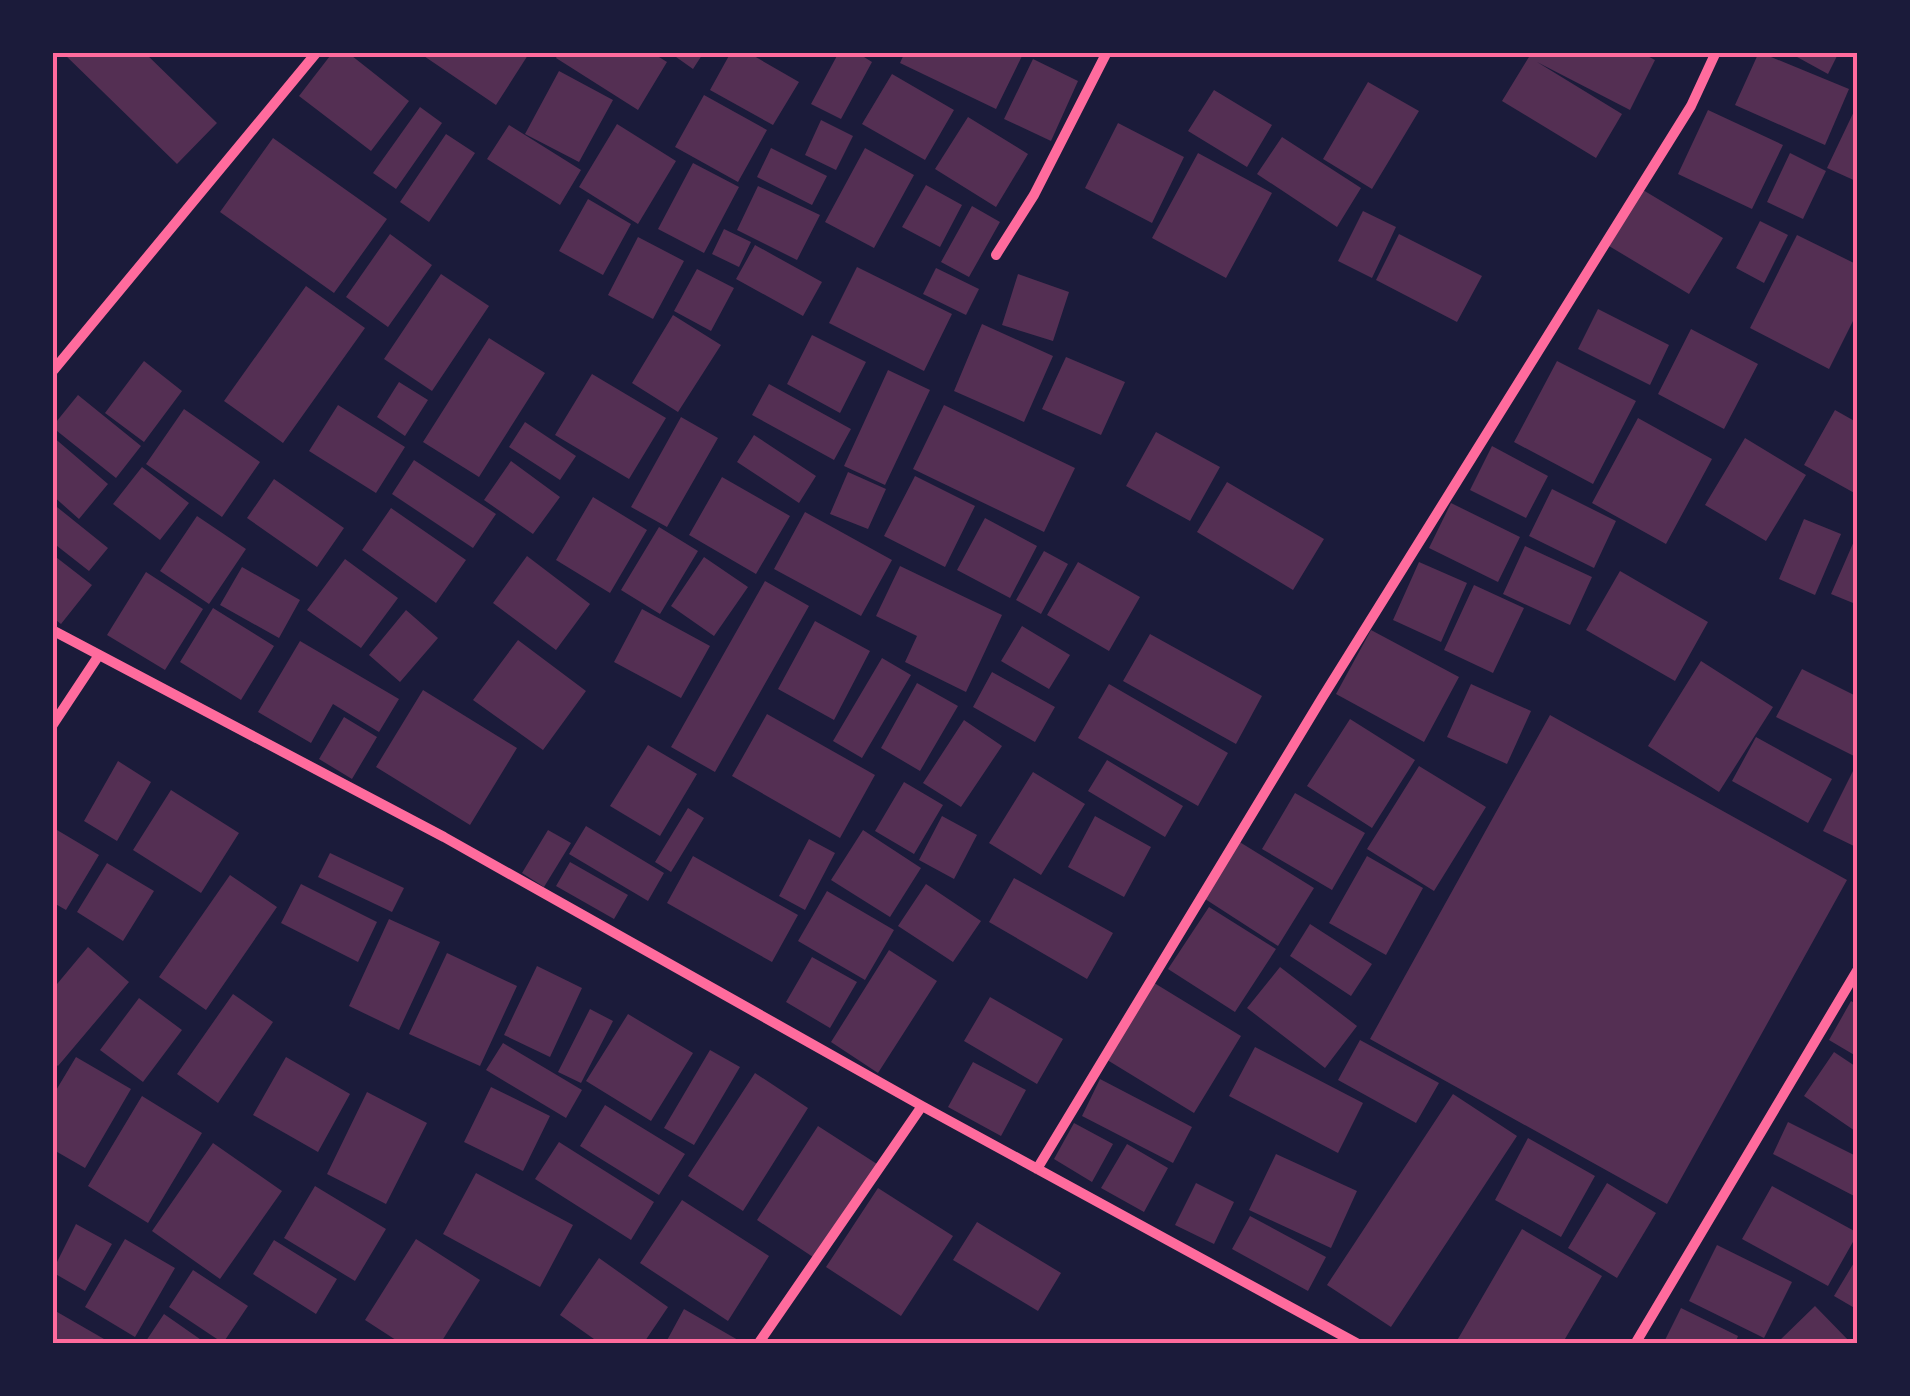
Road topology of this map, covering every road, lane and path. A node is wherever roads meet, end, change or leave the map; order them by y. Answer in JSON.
{"nodes":[{"id":1,"x":317,"y":52,"type":"edge"},
{"id":2,"x":1107,"y":52,"type":"edge"},
{"id":3,"x":1716,"y":52,"type":"edge"},
{"id":4,"x":996,"y":255,"type":"dead end"},
{"id":5,"x":52,"y":372,"type":"edge"},
{"id":6,"x":52,"y":630,"type":"edge"},
{"id":7,"x":99,"y":656,"type":"junction"},
{"id":8,"x":52,"y":726,"type":"edge"},
{"id":9,"x":1858,"y":969,"type":"edge"},
{"id":10,"x":922,"y":1106,"type":"junction"},
{"id":11,"x":1037,"y":1169,"type":"junction"},
{"id":12,"x":758,"y":1344,"type":"edge"},
{"id":13,"x":1358,"y":1344,"type":"edge"},
{"id":14,"x":1635,"y":1344,"type":"edge"}],
"edges":[{"from":1,"to":5,"type":"street"},
{"from":2,"to":4,"type":"street"},
{"from":3,"to":11,"type":"street"},
{"from":6,"to":7,"type":"street"},
{"from":7,"to":8,"type":"street"},
{"from":7,"to":10,"type":"street"},
{"from":9,"to":14,"type":"street"},
{"from":10,"to":11,"type":"street"},
{"from":10,"to":12,"type":"street"},
{"from":11,"to":13,"type":"street"}]}
